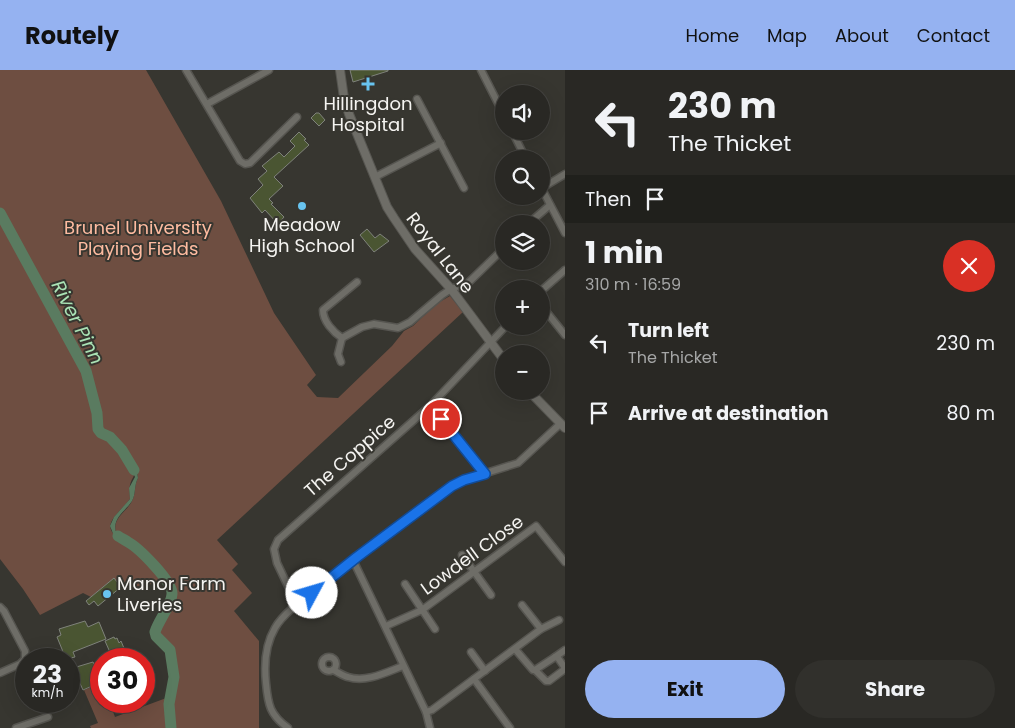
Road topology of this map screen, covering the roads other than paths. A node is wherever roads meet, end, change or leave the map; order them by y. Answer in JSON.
{"nodes":[{"id":1,"x":186,"y":70,"type":"edge"},
{"id":2,"x":269,"y":70,"type":"edge"},
{"id":3,"x":340,"y":70,"type":"edge"},
{"id":4,"x":481,"y":70,"type":"edge"},
{"id":5,"x":495,"y":97,"type":"edge"},
{"id":6,"x":417,"y":99,"type":"dead end"},
{"id":7,"x":207,"y":104,"type":"junction"},
{"id":8,"x":296,"y":117,"type":"dead end"},
{"id":9,"x":441,"y":143,"type":"junction"},
{"id":10,"x":565,"y":174,"type":"edge"},
{"id":11,"x":375,"y":176,"type":"junction"},
{"id":12,"x":550,"y":182,"type":"edge"},
{"id":13,"x":464,"y":188,"type":"dead end"},
{"id":14,"x":550,"y":205,"type":"joint"},
{"id":15,"x":538,"y":215,"type":"edge"},
{"id":16,"x":565,"y":233,"type":"edge"},
{"id":17,"x":495,"y":257,"type":"edge"},
{"id":18,"x":565,"y":270,"type":"edge"},
{"id":19,"x":357,"y":282,"type":"dead end"},
{"id":20,"x":550,"y":283,"type":"edge"},
{"id":21,"x":451,"y":289,"type":"junction"},
{"id":22,"x":550,"y":316,"type":"edge"},
{"id":23,"x":497,"y":335,"type":"edge"},
{"id":24,"x":565,"y":335,"type":"edge"},
{"id":25,"x":342,"y":338,"type":"junction"},
{"id":26,"x":490,"y":342,"type":"junction"},
{"id":27,"x":495,"y":348,"type":"edge"},
{"id":28,"x":341,"y":362,"type":"dead end"},
{"id":29,"x":538,"y":400,"type":"edge"},
{"id":30,"x":430,"y":406,"type":"junction"},
{"id":31,"x":563,"y":426,"type":"edge"},
{"id":32,"x":485,"y":474,"type":"junction"},
{"id":33,"x":462,"y":555,"type":"dead end"},
{"id":34,"x":353,"y":560,"type":"junction"},
{"id":35,"x":565,"y":562,"type":"edge"},
{"id":36,"x":474,"y":572,"type":"junction"},
{"id":37,"x":405,"y":584,"type":"dead end"},
{"id":38,"x":491,"y":595,"type":"dead end"},
{"id":39,"x":297,"y":605,"type":"junction"},
{"id":40,"x":522,"y":605,"type":"dead end"},
{"id":41,"x":0,"y":607,"type":"edge"},
{"id":42,"x":422,"y":610,"type":"junction"},
{"id":43,"x":559,"y":620,"type":"dead end"},
{"id":44,"x":386,"y":626,"type":"junction"},
{"id":45,"x":435,"y":629,"type":"dead end"},
{"id":46,"x":541,"y":630,"type":"junction"},
{"id":47,"x":515,"y":648,"type":"junction"},
{"id":48,"x":565,"y":650,"type":"edge"},
{"id":49,"x":471,"y":652,"type":"dead end"},
{"id":50,"x":555,"y":657,"type":"junction"},
{"id":51,"x":404,"y":666,"type":"junction"},
{"id":52,"x":565,"y":669,"type":"edge"},
{"id":53,"x":333,"y":670,"type":"dead end"},
{"id":54,"x":535,"y":670,"type":"junction"},
{"id":55,"x":485,"y":671,"type":"junction"},
{"id":56,"x":0,"y":673,"type":"edge"},
{"id":57,"x":474,"y":679,"type":"junction"},
{"id":58,"x":426,"y":712,"type":"junction"},
{"id":59,"x":48,"y":717,"type":"dead end"},
{"id":60,"x":16,"y":728,"type":"edge"},
{"id":61,"x":288,"y":728,"type":"edge"},
{"id":62,"x":430,"y":728,"type":"edge"},
{"id":63,"x":510,"y":728,"type":"edge"}],
"edges":[{"from":1,"to":7,"type":"street"},
{"from":2,"to":7,"type":"street"},
{"from":3,"to":11,"type":"street","name":"Royal Lane"},
{"from":4,"to":5,"type":"street"},
{"from":6,"to":9,"type":"street"},
{"from":7,"to":8,"type":"street"},
{"from":9,"to":11,"type":"street"},
{"from":9,"to":13,"type":"street"},
{"from":10,"to":12,"type":"street"},
{"from":11,"to":21,"type":"street","name":"Royal Lane"},
{"from":14,"to":15,"type":"street"},
{"from":14,"to":16,"type":"street"},
{"from":17,"to":21,"type":"street"},
{"from":18,"to":20,"type":"street"},
{"from":19,"to":25,"type":"street"},
{"from":21,"to":25,"type":"street"},
{"from":21,"to":26,"type":"street","name":"Royal Lane"},
{"from":22,"to":24,"type":"street"},
{"from":23,"to":26,"type":"street","name":"The Coppice"},
{"from":25,"to":28,"type":"street"},
{"from":26,"to":27,"type":"street","name":"Royal Lane"},
{"from":26,"to":30,"type":"street","name":"The Coppice"},
{"from":29,"to":31,"type":"street"},
{"from":30,"to":32,"type":"street"},
{"from":30,"to":39,"type":"street","name":"The Coppice"},
{"from":31,"to":32,"type":"street"},
{"from":32,"to":34,"type":"street"},
{"from":33,"to":36,"type":"street"},
{"from":34,"to":39,"type":"street"},
{"from":34,"to":44,"type":"street"},
{"from":35,"to":36,"type":"street","name":"Lowdell Close"},
{"from":36,"to":38,"type":"street"},
{"from":36,"to":42,"type":"street","name":"Lowdell Close"},
{"from":37,"to":42,"type":"street"},
{"from":39,"to":61,"type":"street"},
{"from":40,"to":46,"type":"street"},
{"from":41,"to":56,"type":"street"},
{"from":42,"to":44,"type":"street","name":"Lowdell Close"},
{"from":42,"to":45,"type":"street"},
{"from":43,"to":46,"type":"street"},
{"from":44,"to":51,"type":"street"},
{"from":46,"to":47,"type":"street"},
{"from":47,"to":54,"type":"street"},
{"from":47,"to":55,"type":"street"},
{"from":48,"to":50,"type":"street"},
{"from":49,"to":55,"type":"street"},
{"from":50,"to":52,"type":"street"},
{"from":50,"to":54,"type":"street"},
{"from":51,"to":53,"type":"street"},
{"from":51,"to":58,"type":"street"},
{"from":52,"to":54,"type":"street"},
{"from":55,"to":57,"type":"street"},
{"from":57,"to":58,"type":"street"},
{"from":57,"to":63,"type":"street"},
{"from":58,"to":62,"type":"street"},
{"from":59,"to":60,"type":"street"}]}
